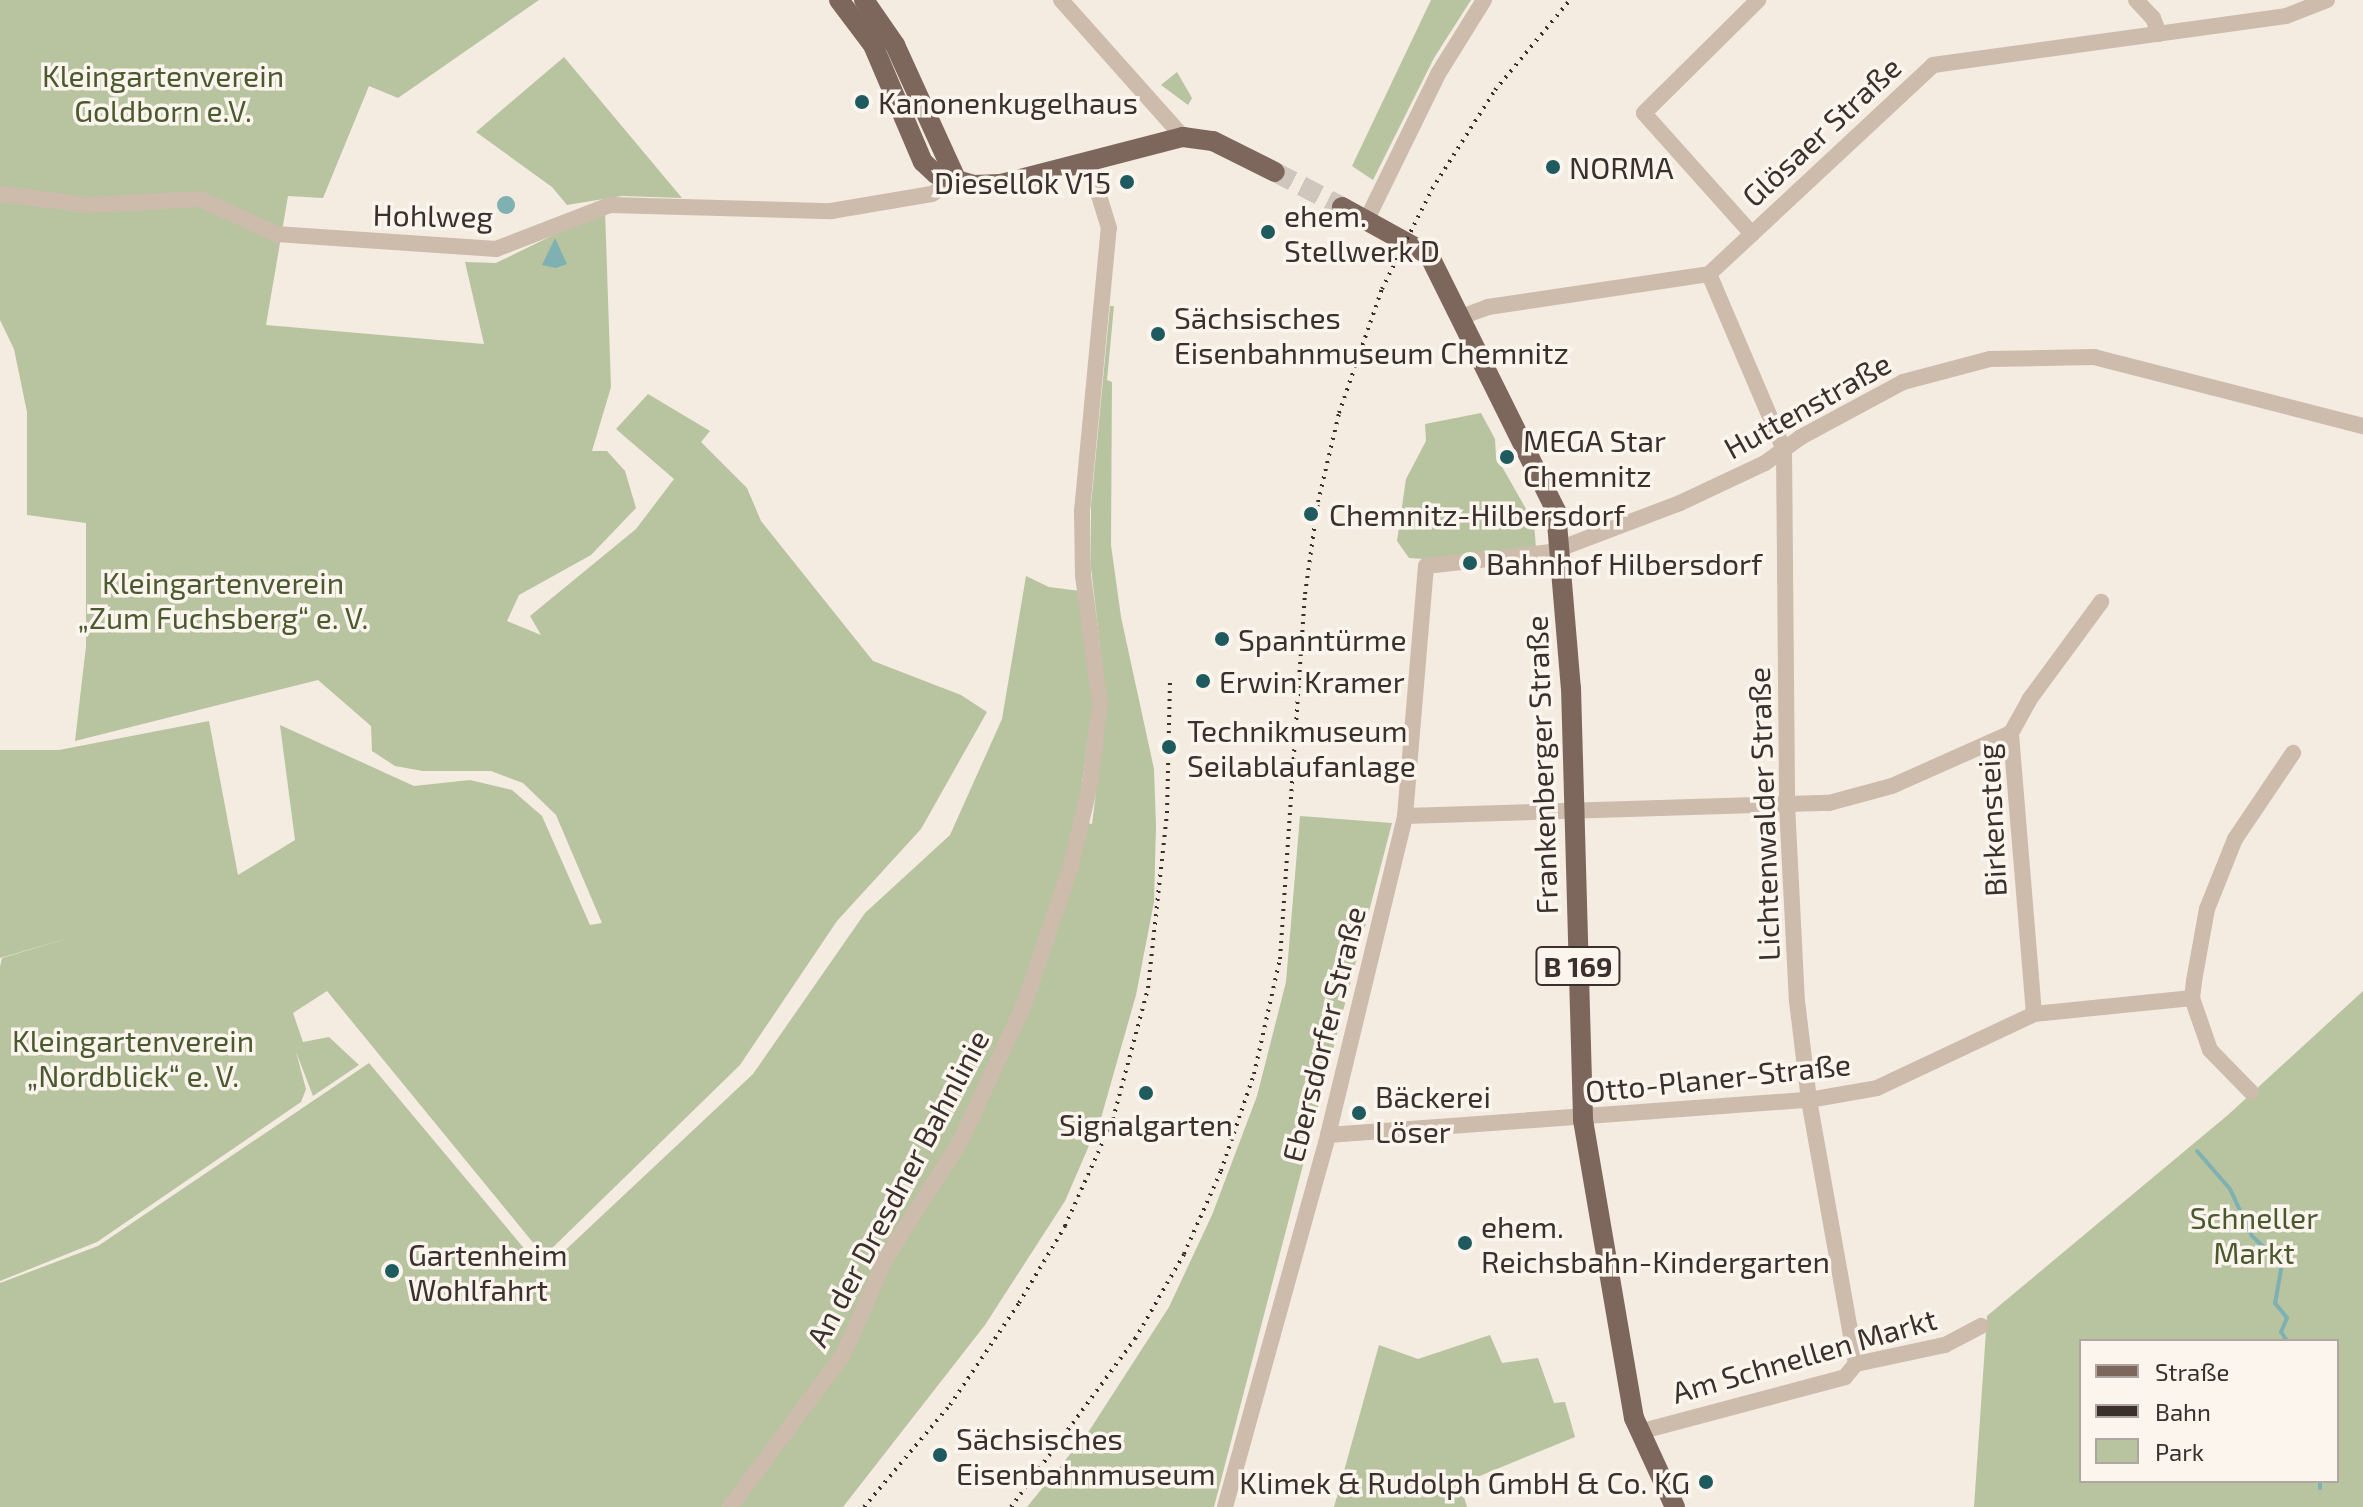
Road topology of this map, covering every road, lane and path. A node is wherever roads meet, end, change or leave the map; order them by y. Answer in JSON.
{"nodes":[{"id":1,"x":839,"y":0,"type":"edge"},
{"id":2,"x":864,"y":0,"type":"edge"},
{"id":3,"x":1061,"y":0,"type":"edge"},
{"id":4,"x":1484,"y":0,"type":"edge"},
{"id":5,"x":1758,"y":0,"type":"edge"},
{"id":6,"x":2136,"y":0,"type":"edge"},
{"id":7,"x":2327,"y":0,"type":"edge"},
{"id":8,"x":2159,"y":34,"type":"junction"},
{"id":9,"x":1183,"y":137,"type":"junction"},
{"id":10,"x":1088,"y":160,"type":"junction"},
{"id":11,"x":1275,"y":172,"type":"tunnel mouth"},
{"id":12,"x":956,"y":179,"type":"junction"},
{"id":13,"x":0,"y":194,"type":"edge"},
{"id":14,"x":1342,"y":207,"type":"tunnel mouth"},
{"id":15,"x":1367,"y":219,"type":"junction"},
{"id":16,"x":1752,"y":234,"type":"junction"},
{"id":17,"x":1709,"y":274,"type":"junction"},
{"id":18,"x":1461,"y":317,"type":"junction"},
{"id":19,"x":2363,"y":426,"type":"edge"},
{"id":20,"x":1784,"y":450,"type":"junction"},
{"id":21,"x":1562,"y":546,"type":"junction"},
{"id":22,"x":1426,"y":566,"type":"joint"},
{"id":23,"x":2101,"y":602,"type":"dead end"},
{"id":24,"x":2011,"y":733,"type":"junction"},
{"id":25,"x":2293,"y":753,"type":"dead end"},
{"id":26,"x":1787,"y":805,"type":"junction"},
{"id":27,"x":1573,"y":811,"type":"junction"},
{"id":28,"x":1405,"y":816,"type":"junction"},
{"id":29,"x":2192,"y":998,"type":"junction"},
{"id":30,"x":2034,"y":1014,"type":"junction"},
{"id":31,"x":2251,"y":1092,"type":"dead end"},
{"id":32,"x":1809,"y":1100,"type":"junction"},
{"id":33,"x":1583,"y":1120,"type":"junction"},
{"id":34,"x":1328,"y":1135,"type":"junction"},
{"id":35,"x":1981,"y":1326,"type":"dead end"},
{"id":36,"x":1856,"y":1364,"type":"junction"},
{"id":37,"x":1639,"y":1432,"type":"junction"},
{"id":38,"x":730,"y":1507,"type":"edge"},
{"id":39,"x":1225,"y":1507,"type":"edge"},
{"id":40,"x":1675,"y":1507,"type":"edge"}],
"edges":[{"from":1,"to":12,"type":"main road"},
{"from":2,"to":12,"type":"main road"},
{"from":3,"to":9,"type":"street"},
{"from":4,"to":15,"type":"street"},
{"from":5,"to":16,"type":"street"},
{"from":6,"to":8,"type":"street"},
{"from":7,"to":8,"type":"street","name":"Glösaer Straße"},
{"from":8,"to":16,"type":"street","name":"Glösaer Straße"},
{"from":9,"to":10,"type":"main road"},
{"from":9,"to":11,"type":"main road"},
{"from":10,"to":12,"type":"main road"},
{"from":10,"to":38,"type":"street","name":"An der Dresdner Bahnlinie"},
{"from":12,"to":13,"type":"street","name":"Hohlweg"},
{"from":14,"to":15,"type":"main road","name":"Frankenberger Straße","number":"B 169"},
{"from":15,"to":18,"type":"main road","name":"Frankenberger Straße","number":"B 169"},
{"from":16,"to":17,"type":"street","name":"Glösaer Straße"},
{"from":17,"to":18,"type":"street"},
{"from":17,"to":20,"type":"street","name":"Lichtenwalder Straße"},
{"from":18,"to":21,"type":"main road","name":"Frankenberger Straße","number":"B 169"},
{"from":19,"to":20,"type":"street","name":"Huttenstraße"},
{"from":20,"to":21,"type":"street","name":"Huttenstraße"},
{"from":20,"to":26,"type":"street","name":"Lichtenwalder Straße"},
{"from":21,"to":22,"type":"street","name":"Huttenstraße"},
{"from":21,"to":27,"type":"main road","name":"Frankenberger Straße","number":"B 169"},
{"from":22,"to":28,"type":"street","name":"Ebersdorfer Straße"},
{"from":23,"to":24,"type":"street","name":"Birkensteig"},
{"from":24,"to":26,"type":"street"},
{"from":24,"to":30,"type":"street","name":"Birkensteig"},
{"from":25,"to":29,"type":"street"},
{"from":26,"to":27,"type":"street"},
{"from":26,"to":32,"type":"street","name":"Lichtenwalder Straße"},
{"from":27,"to":28,"type":"street"},
{"from":27,"to":33,"type":"main road","name":"Frankenberger Straße","number":"B 169"},
{"from":28,"to":34,"type":"street","name":"Ebersdorfer Straße"},
{"from":29,"to":30,"type":"street","name":"Otto-Planer-Straße"},
{"from":29,"to":31,"type":"street"},
{"from":30,"to":32,"type":"street","name":"Otto-Planer-Straße"},
{"from":32,"to":33,"type":"street","name":"Otto-Planer-Straße"},
{"from":32,"to":36,"type":"street","name":"Lichtenwalder Straße"},
{"from":33,"to":34,"type":"street","name":"Otto-Planer-Straße"},
{"from":33,"to":37,"type":"main road","name":"Frankenberger Straße","number":"B 169"},
{"from":34,"to":39,"type":"street","name":"Ebersdorfer Straße"},
{"from":35,"to":36,"type":"street","name":"Am Schnellen Markt"},
{"from":36,"to":37,"type":"street","name":"Am Schnellen Markt"},
{"from":37,"to":40,"type":"main road","name":"Frankenberger Straße"}]}
